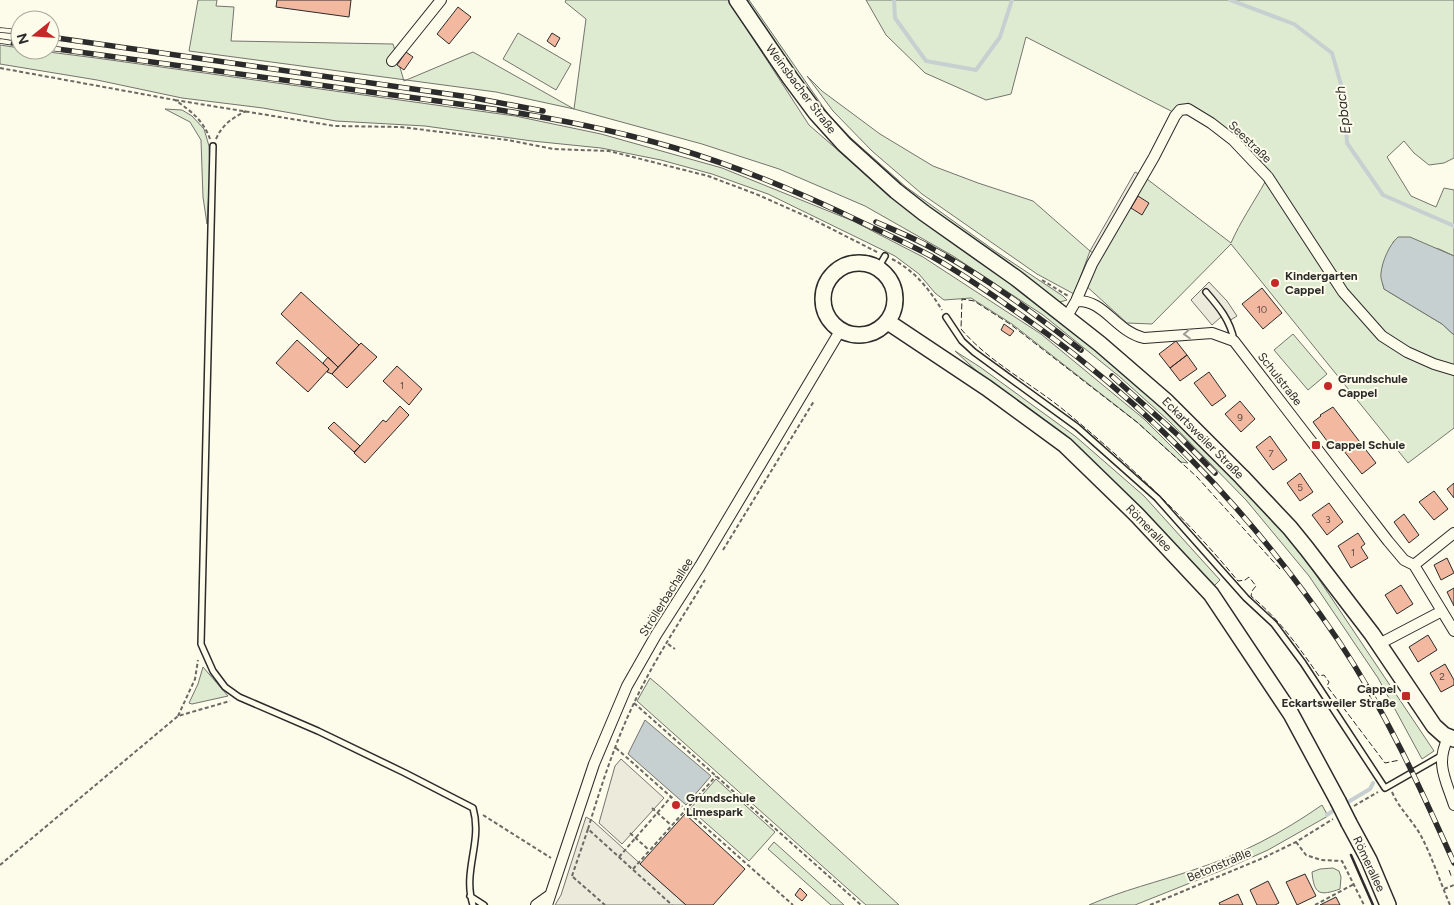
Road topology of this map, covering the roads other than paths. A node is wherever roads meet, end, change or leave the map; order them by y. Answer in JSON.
{"nodes":[{"id":1,"x":440,"y":0,"type":"edge"},
{"id":2,"x":737,"y":0,"type":"edge"},
{"id":3,"x":392,"y":61,"type":"dead end"},
{"id":4,"x":213,"y":146,"type":"road end"},
{"id":5,"x":896,"y":191,"type":"joint"},
{"id":6,"x":1206,"y":292,"type":"dead end"},
{"id":7,"x":1076,"y":301,"type":"junction"},
{"id":8,"x":946,"y":316,"type":"road end"},
{"id":9,"x":1066,"y":318,"type":"junction"},
{"id":10,"x":888,"y":322,"type":"junction"},
{"id":11,"x":840,"y":331,"type":"junction"},
{"id":12,"x":1234,"y":341,"type":"junction"},
{"id":13,"x":1454,"y":370,"type":"edge"},
{"id":14,"x":1454,"y":533,"type":"edge"},
{"id":15,"x":1414,"y":564,"type":"junction"},
{"id":16,"x":1442,"y":611,"type":"junction"},
{"id":17,"x":1454,"y":631,"type":"edge"},
{"id":18,"x":1379,"y":644,"type":"junction"},
{"id":19,"x":1451,"y":738,"type":"edge"},
{"id":20,"x":1441,"y":756,"type":"junction"},
{"id":21,"x":1454,"y":806,"type":"edge"},
{"id":22,"x":470,"y":896,"type":"junction"},
{"id":23,"x":548,"y":900,"type":"edge"},
{"id":24,"x":473,"y":905,"type":"edge"},
{"id":25,"x":484,"y":905,"type":"edge"},
{"id":26,"x":536,"y":905,"type":"edge"},
{"id":27,"x":1388,"y":905,"type":"edge"}],
"edges":[{"from":1,"to":3,"type":"street"},
{"from":2,"to":5,"type":"street","name":"Weinsbacher Straße"},
{"from":4,"to":22,"type":"lane"},
{"from":5,"to":9,"type":"street","name":"Eckartsweiler Straße"},
{"from":6,"to":12,"type":"lane"},
{"from":7,"to":9,"type":"street","name":"Seestraße"},
{"from":12,"to":7,"type":"street","one_way":true},
{"from":7,"to":13,"type":"street","name":"Seestraße"},
{"from":8,"to":20,"type":"lane"},
{"from":9,"to":18,"type":"street","name":"Eckartsweiler Straße"},
{"from":10,"to":11,"type":"street"},
{"from":10,"to":11,"type":"street"},
{"from":10,"to":27,"type":"street","name":"Römerallee","bridge":true},
{"from":11,"to":23,"type":"street","name":"Ströllerbachallee"},
{"from":12,"to":15,"type":"street","name":"Schulstraße"},
{"from":14,"to":15,"type":"street"},
{"from":15,"to":16,"type":"street"},
{"from":16,"to":17,"type":"street"},
{"from":16,"to":18,"type":"street"},
{"from":18,"to":19,"type":"street","name":"Eckartsweiler Straße"},
{"from":19,"to":20,"type":"street"},
{"from":20,"to":21,"type":"street"},
{"from":22,"to":24,"type":"lane"},
{"from":22,"to":25,"type":"lane"},
{"from":23,"to":26,"type":"street","name":"Ströllerbachallee"}]}
